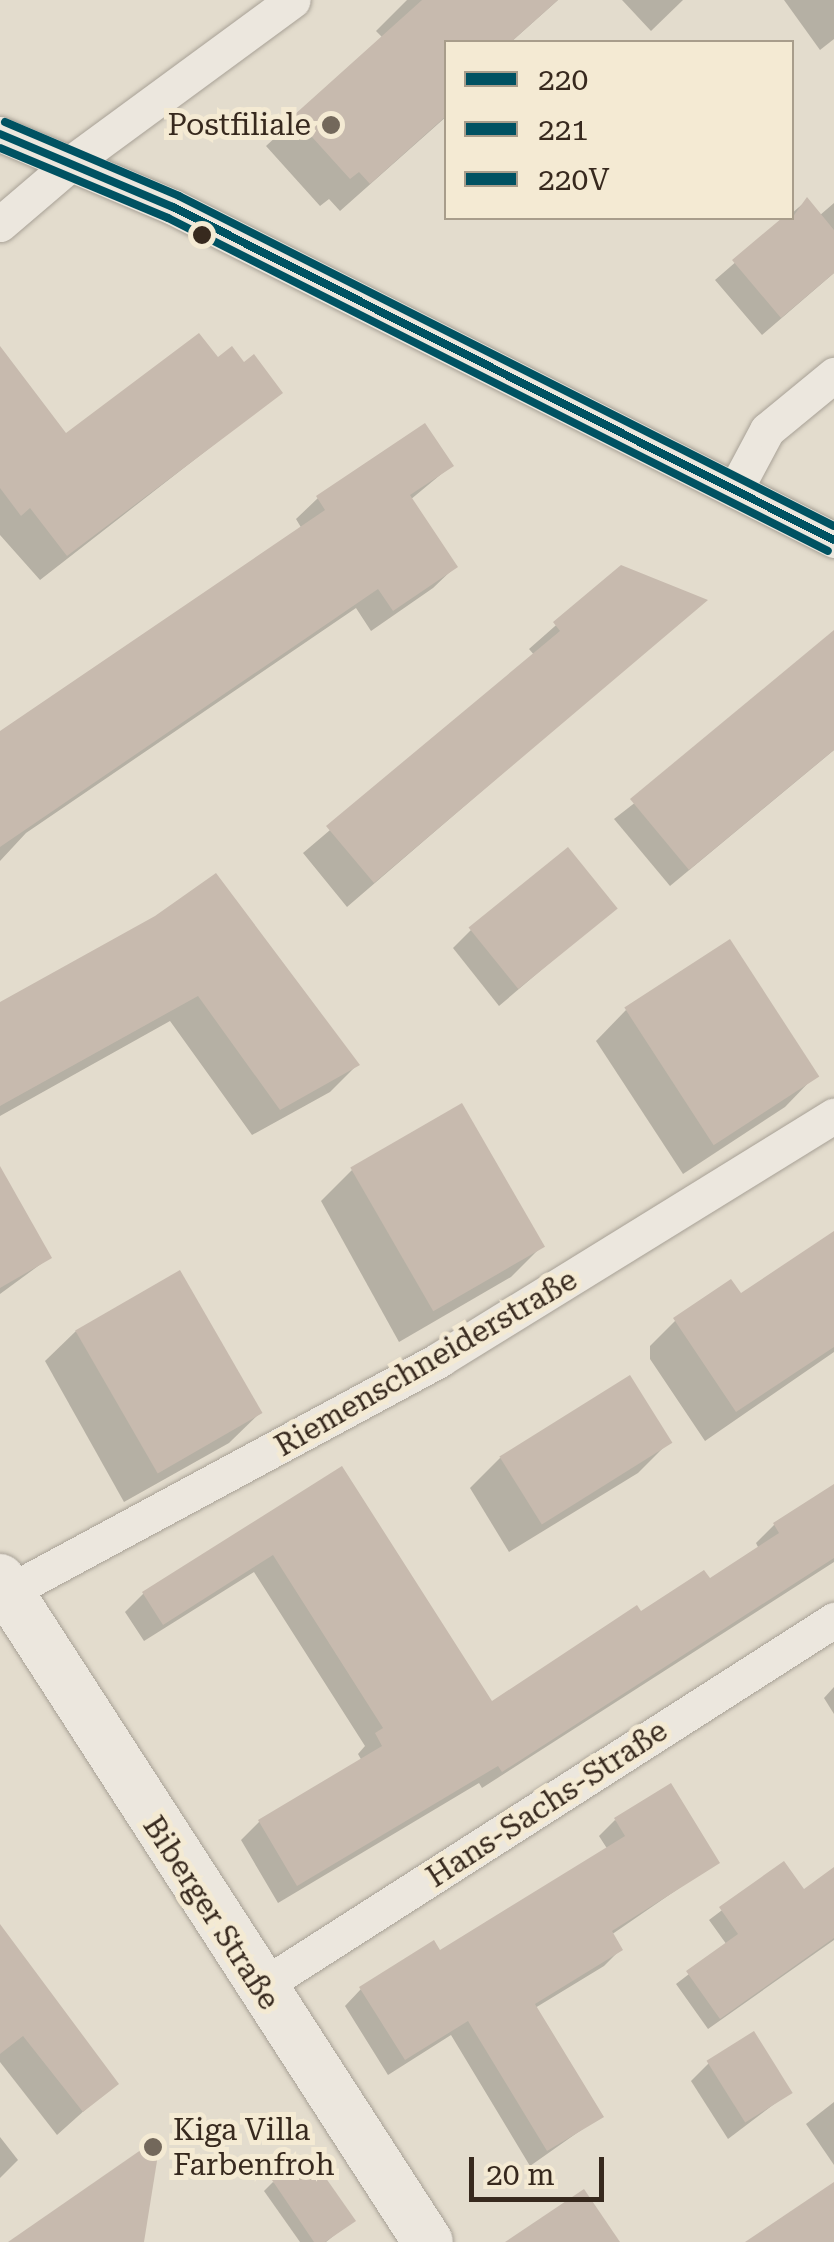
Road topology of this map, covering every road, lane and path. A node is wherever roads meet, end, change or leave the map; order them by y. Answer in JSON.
{"nodes":[{"id":1,"x":293,"y":0,"type":"edge"},
{"id":2,"x":0,"y":134,"type":"edge"},
{"id":3,"x":75,"y":160,"type":"junction"},
{"id":4,"x":0,"y":224,"type":"edge"},
{"id":5,"x":834,"y":374,"type":"edge"},
{"id":6,"x":735,"y":490,"type":"junction"},
{"id":7,"x":834,"y":540,"type":"edge"},
{"id":8,"x":834,"y":1116,"type":"edge"},
{"id":9,"x":4,"y":1586,"type":"edge"},
{"id":10,"x":834,"y":1620,"type":"edge"},
{"id":11,"x":259,"y":1988,"type":"junction"},
{"id":12,"x":428,"y":2242,"type":"edge"}],
"edges":[{"from":1,"to":3,"type":"street"},
{"from":2,"to":3,"type":"street"},
{"from":3,"to":4,"type":"street"},
{"from":3,"to":6,"type":"street"},
{"from":5,"to":6,"type":"street"},
{"from":6,"to":7,"type":"street"},
{"from":8,"to":9,"type":"street","name":"Riemenschneiderstraße"},
{"from":9,"to":11,"type":"main road","name":"Biberger Straße"},
{"from":10,"to":11,"type":"street","name":"Hans-Sachs-Straße"},
{"from":11,"to":12,"type":"main road","name":"Biberger Straße"}]}
